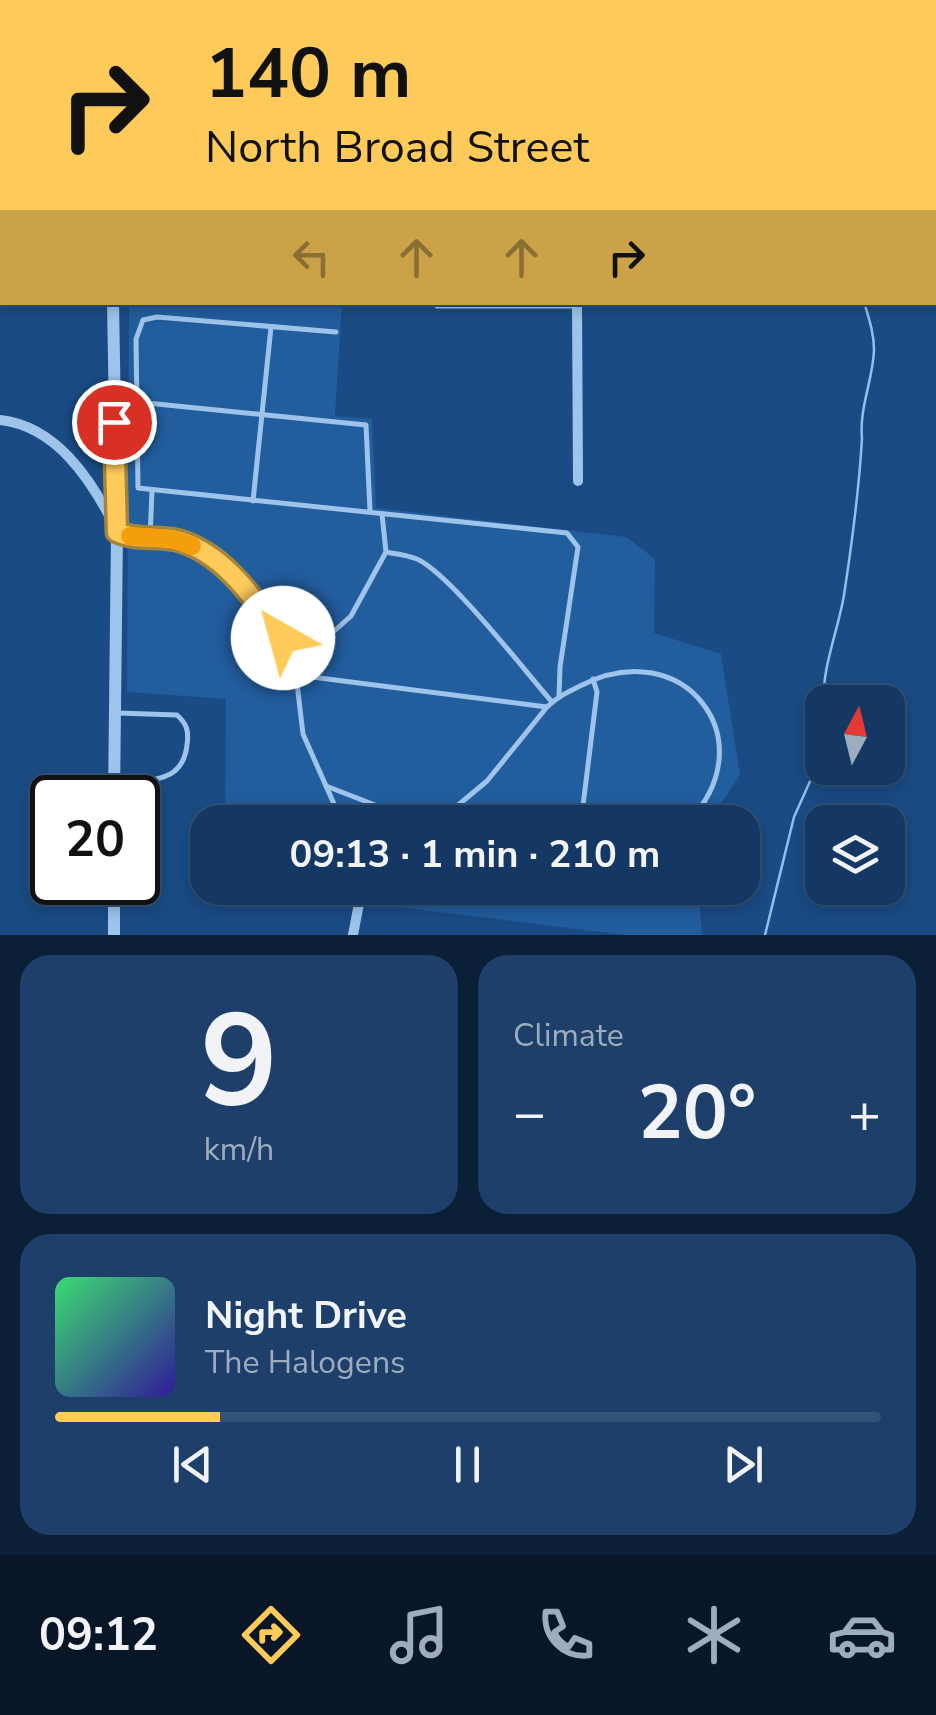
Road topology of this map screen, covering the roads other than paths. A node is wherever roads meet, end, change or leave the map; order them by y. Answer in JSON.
{"nodes":[{"id":1,"x":114,"y":305,"type":"edge"},
{"id":2,"x":577,"y":305,"type":"edge"},
{"id":3,"x":272,"y":326,"type":"junction"},
{"id":4,"x":336,"y":332,"type":"dead end"},
{"id":5,"x":137,"y":402,"type":"junction"},
{"id":6,"x":263,"y":415,"type":"junction"},
{"id":7,"x":0,"y":420,"type":"edge"},
{"id":8,"x":578,"y":480,"type":"dead end"},
{"id":9,"x":152,"y":491,"type":"junction"},
{"id":10,"x":254,"y":500,"type":"junction"},
{"id":11,"x":370,"y":512,"type":"junction"},
{"id":12,"x":382,"y":514,"type":"junction"},
{"id":13,"x":117,"y":532,"type":"junction"},
{"id":14,"x":150,"y":538,"type":"junction"},
{"id":15,"x":386,"y":552,"type":"junction"},
{"id":16,"x":294,"y":658,"type":"junction"},
{"id":17,"x":296,"y":675,"type":"junction"},
{"id":18,"x":593,"y":679,"type":"junction"},
{"id":19,"x":559,"y":696,"type":"junction"},
{"id":20,"x":550,"y":704,"type":"junction"},
{"id":21,"x":114,"y":713,"type":"junction"},
{"id":22,"x":114,"y":775,"type":"edge"},
{"id":23,"x":160,"y":779,"type":"edge"},
{"id":24,"x":326,"y":786,"type":"junction"},
{"id":25,"x":334,"y":805,"type":"edge"},
{"id":26,"x":375,"y":805,"type":"edge"},
{"id":27,"x":458,"y":805,"type":"edge"},
{"id":28,"x":583,"y":805,"type":"edge"},
{"id":29,"x":703,"y":805,"type":"edge"},
{"id":30,"x":114,"y":905,"type":"edge"},
{"id":31,"x":359,"y":905,"type":"edge"},
{"id":32,"x":114,"y":935,"type":"edge"},
{"id":33,"x":353,"y":935,"type":"edge"}],
"edges":[{"from":1,"to":13,"type":"street"},
{"from":2,"to":8,"type":"street"},
{"from":3,"to":4,"type":"lane"},
{"from":3,"to":5,"type":"lane"},
{"from":3,"to":6,"type":"lane"},
{"from":5,"to":6,"type":"lane"},
{"from":5,"to":9,"type":"lane"},
{"from":6,"to":10,"type":"lane"},
{"from":6,"to":11,"type":"lane"},
{"from":7,"to":13,"type":"street"},
{"from":9,"to":10,"type":"lane"},
{"from":9,"to":14,"type":"lane"},
{"from":10,"to":11,"type":"lane"},
{"from":11,"to":12,"type":"lane"},
{"from":12,"to":15,"type":"lane"},
{"from":12,"to":19,"type":"lane"},
{"from":13,"to":14,"type":"lane"},
{"from":13,"to":21,"type":"street"},
{"from":14,"to":16,"type":"lane"},
{"from":15,"to":16,"type":"lane"},
{"from":15,"to":20,"type":"lane"},
{"from":16,"to":17,"type":"lane"},
{"from":17,"to":20,"type":"lane"},
{"from":17,"to":24,"type":"lane"},
{"from":18,"to":19,"type":"lane"},
{"from":18,"to":28,"type":"lane"},
{"from":18,"to":29,"type":"lane"},
{"from":19,"to":20,"type":"lane"},
{"from":20,"to":27,"type":"lane"},
{"from":21,"to":22,"type":"street"},
{"from":21,"to":23,"type":"lane"},
{"from":24,"to":25,"type":"lane"},
{"from":24,"to":26,"type":"lane"},
{"from":30,"to":32,"type":"street"},
{"from":31,"to":33,"type":"street"}]}
